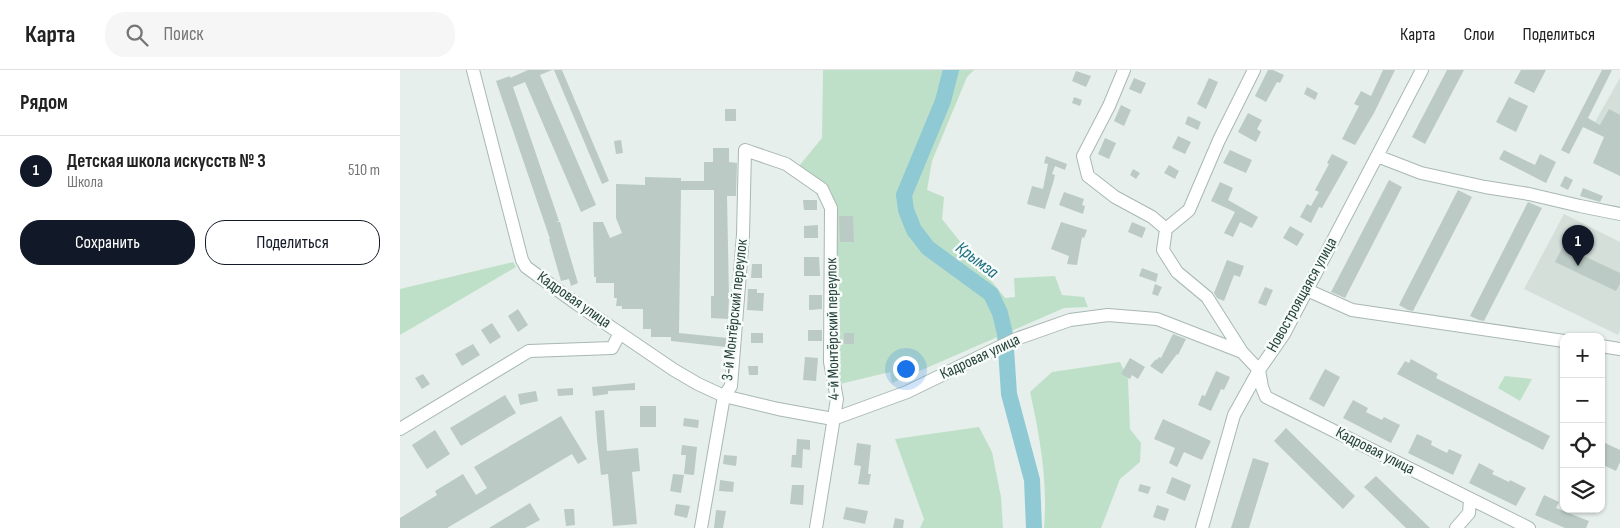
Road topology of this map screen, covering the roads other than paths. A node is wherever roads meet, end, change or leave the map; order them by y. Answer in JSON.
{"nodes":[{"id":1,"x":473,"y":70,"type":"edge"},
{"id":2,"x":1124,"y":70,"type":"edge"},
{"id":3,"x":1254,"y":70,"type":"edge"},
{"id":4,"x":1422,"y":70,"type":"edge"},
{"id":5,"x":745,"y":150,"type":"joint"},
{"id":6,"x":1377,"y":156,"type":"junction"},
{"id":7,"x":1620,"y":214,"type":"edge"},
{"id":8,"x":1166,"y":228,"type":"junction"},
{"id":9,"x":1307,"y":290,"type":"junction"},
{"id":10,"x":620,"y":333,"type":"junction"},
{"id":11,"x":1560,"y":340,"type":"edge"},
{"id":12,"x":1605,"y":347,"type":"edge"},
{"id":13,"x":1620,"y":349,"type":"edge"},
{"id":14,"x":1242,"y":352,"type":"junction"},
{"id":15,"x":1259,"y":370,"type":"junction"},
{"id":16,"x":724,"y":396,"type":"junction"},
{"id":17,"x":833,"y":419,"type":"junction"},
{"id":18,"x":400,"y":429,"type":"edge"},
{"id":19,"x":1470,"y":500,"type":"junction"},
{"id":20,"x":701,"y":528,"type":"edge"},
{"id":21,"x":816,"y":528,"type":"edge"},
{"id":22,"x":1202,"y":528,"type":"edge"},
{"id":23,"x":1456,"y":528,"type":"edge"},
{"id":24,"x":1529,"y":528,"type":"edge"}],
"edges":[{"from":1,"to":10,"type":"street","name":"Кадровая улица"},
{"from":2,"to":8,"type":"street"},
{"from":3,"to":8,"type":"street"},
{"from":4,"to":6,"type":"street","name":"Новостроящаяся улица"},
{"from":5,"to":16,"type":"street","name":"3-й Монтёрский переулок"},
{"from":5,"to":17,"type":"street","name":"4-й Монтёрский переулок"},
{"from":6,"to":7,"type":"street"},
{"from":6,"to":9,"type":"street","name":"Новостроящаяся улица"},
{"from":8,"to":14,"type":"street"},
{"from":9,"to":11,"type":"street"},
{"from":9,"to":15,"type":"street","name":"Новостроящаяся улица"},
{"from":10,"to":16,"type":"street","name":"Кадровая улица"},
{"from":10,"to":18,"type":"street"},
{"from":12,"to":13,"type":"street"},
{"from":14,"to":15,"type":"street","name":"Кадровая улица"},
{"from":14,"to":17,"type":"street","name":"Кадровая улица"},
{"from":15,"to":19,"type":"street","name":"Кадровая улица"},
{"from":15,"to":22,"type":"street","name":"Новостроящаяся улица"},
{"from":16,"to":17,"type":"street","name":"Кадровая улица"},
{"from":16,"to":20,"type":"street","name":"3-й Монтёрский переулок"},
{"from":17,"to":21,"type":"street","name":"4-й Монтёрский переулок"},
{"from":19,"to":23,"type":"street"},
{"from":19,"to":24,"type":"street","name":"Кадровая улица"}]}
